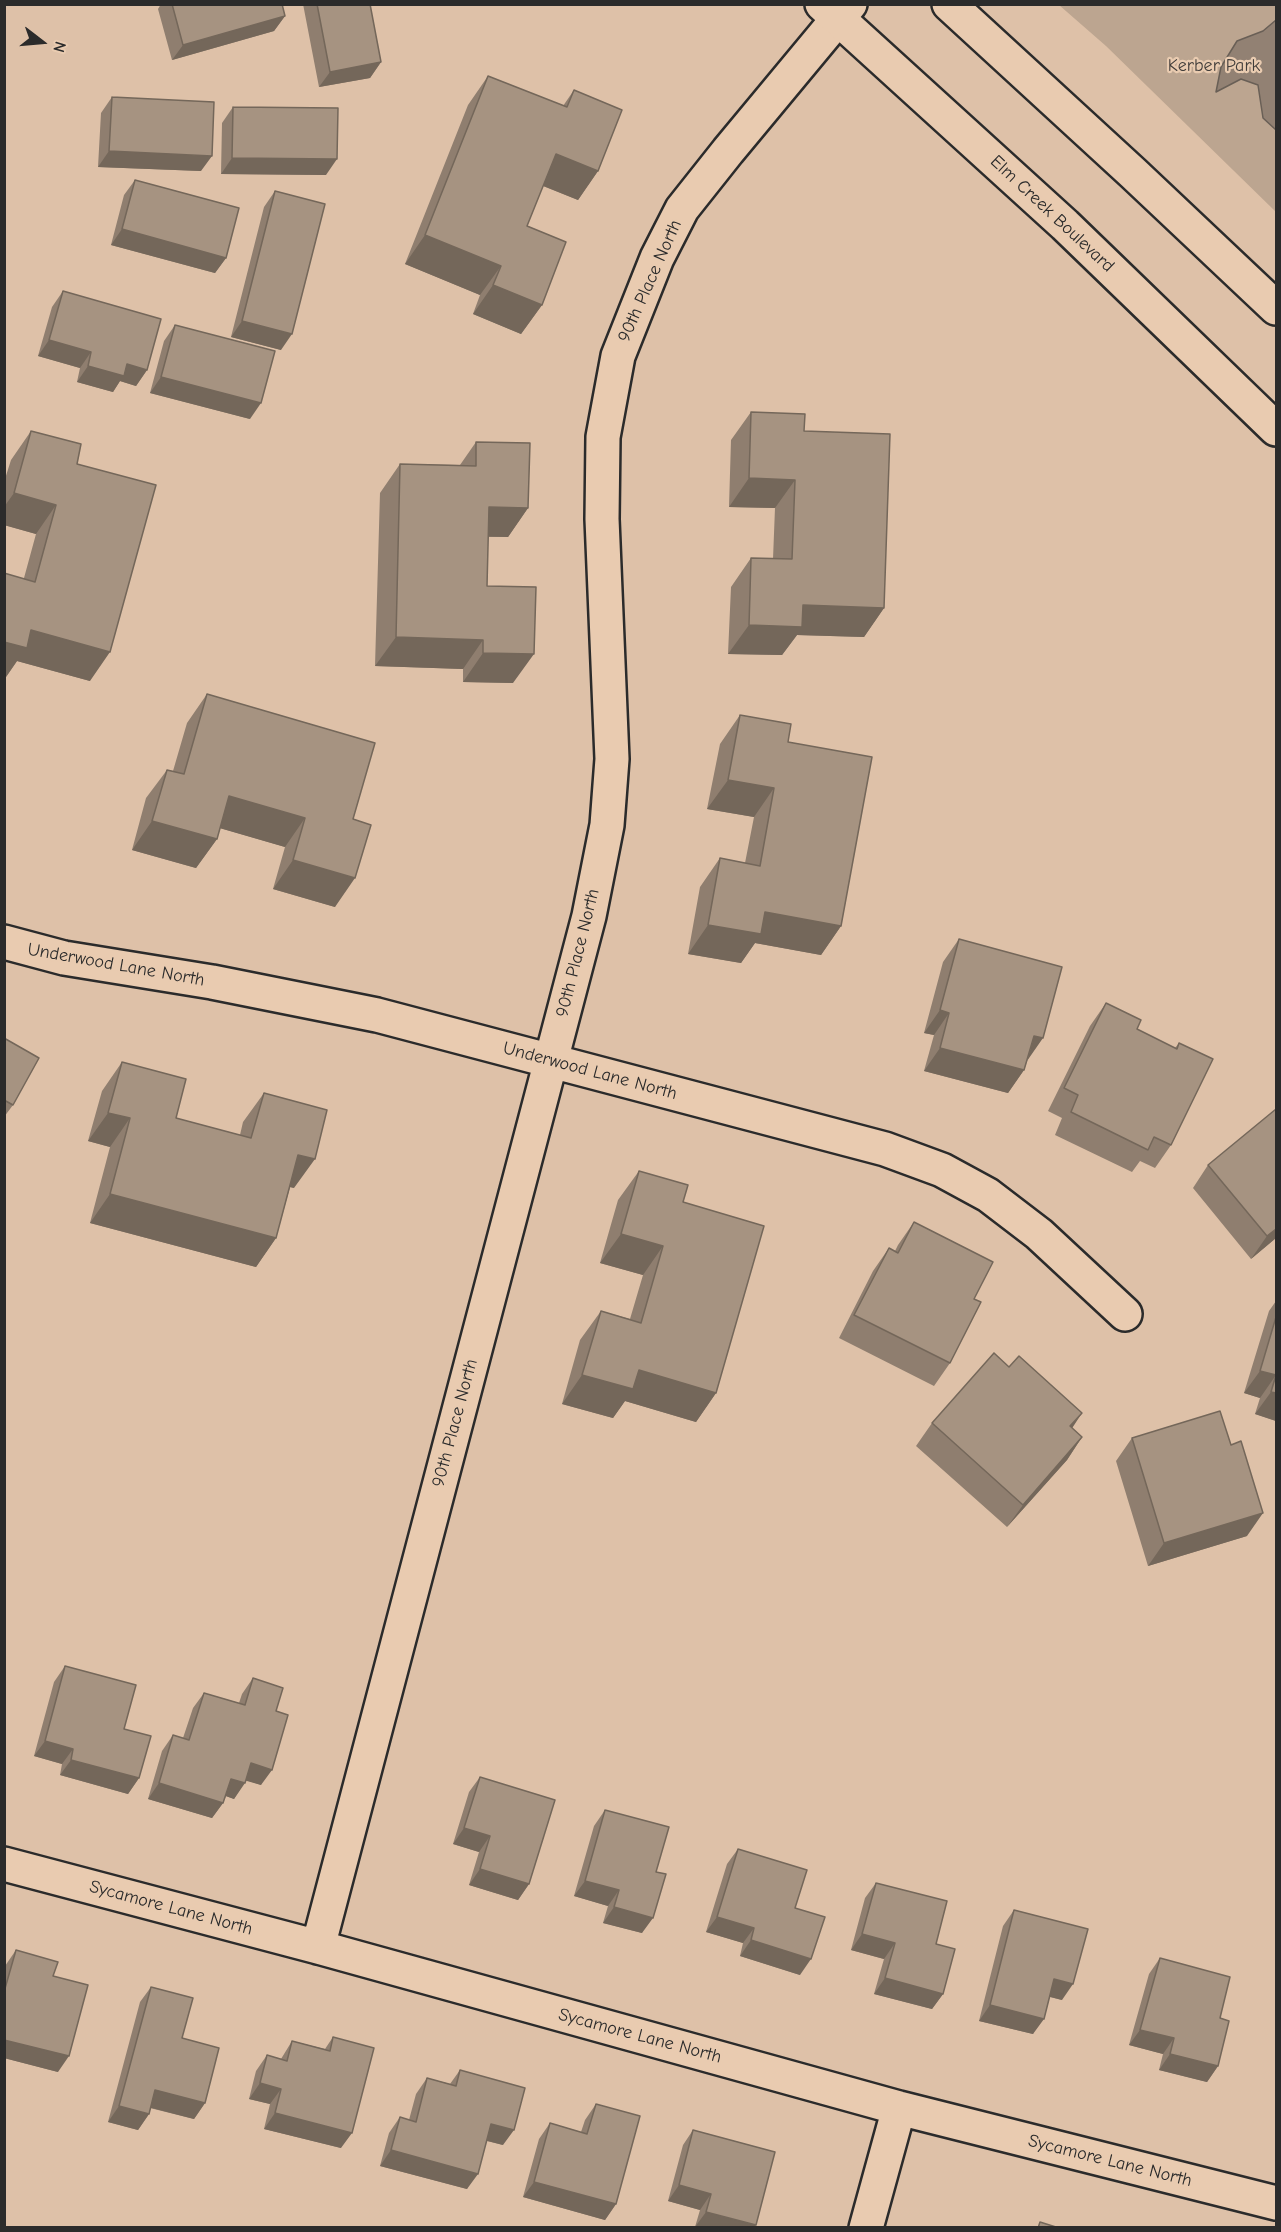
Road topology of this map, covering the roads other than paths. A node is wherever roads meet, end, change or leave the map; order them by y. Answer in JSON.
{"nodes":[{"id":1,"x":950,"y":4,"type":"edge"},
{"id":2,"x":836,"y":9,"type":"edge"},
{"id":3,"x":1276,"y":308,"type":"edge"},
{"id":4,"x":1276,"y":429,"type":"edge"},
{"id":5,"x":4,"y":942,"type":"edge"},
{"id":6,"x":550,"y":1060,"type":"junction"},
{"id":7,"x":1125,"y":1314,"type":"dead end"},
{"id":8,"x":4,"y":1864,"type":"edge"},
{"id":9,"x":318,"y":1947,"type":"junction"},
{"id":10,"x":899,"y":2108,"type":"junction"},
{"id":11,"x":1276,"y":2203,"type":"edge"},
{"id":12,"x":866,"y":2228,"type":"edge"}],
"edges":[{"from":1,"to":3,"type":"street"},
{"from":2,"to":4,"type":"street","name":"Elm Creek Boulevard"},
{"from":2,"to":6,"type":"street","name":"90th Place North"},
{"from":5,"to":6,"type":"street","name":"Underwood Lane North"},
{"from":6,"to":7,"type":"street","name":"Underwood Lane North"},
{"from":6,"to":9,"type":"street","name":"90th Place North"},
{"from":8,"to":9,"type":"street","name":"Sycamore Lane North"},
{"from":9,"to":10,"type":"street","name":"Sycamore Lane North"},
{"from":10,"to":11,"type":"street","name":"Sycamore Lane North"},
{"from":10,"to":12,"type":"street"}]}
